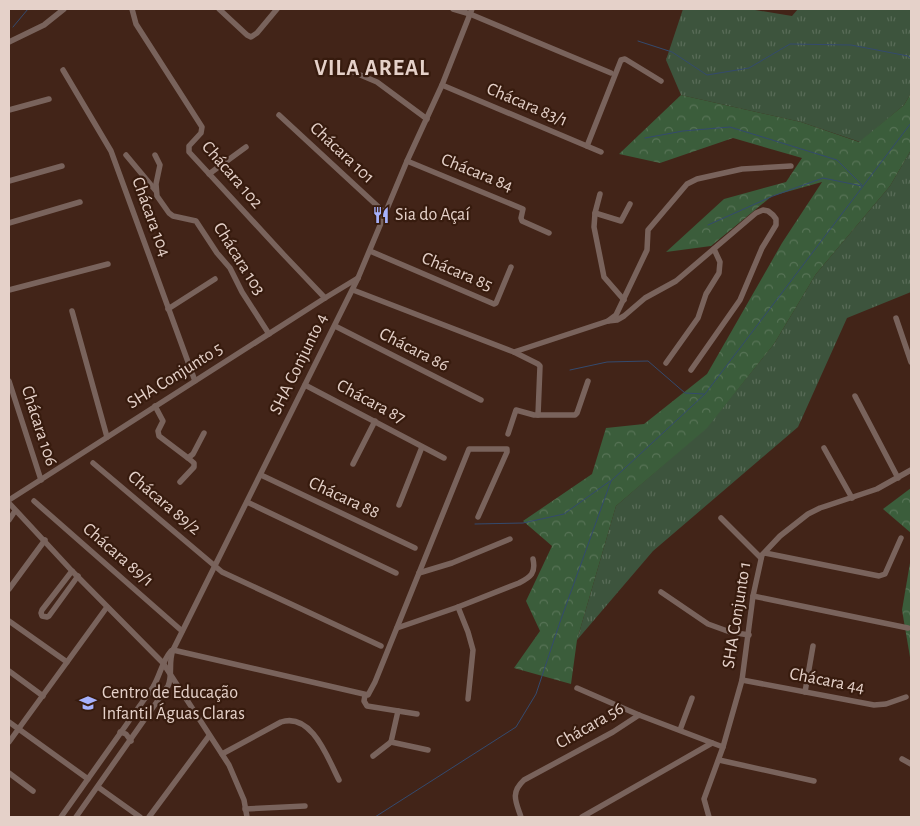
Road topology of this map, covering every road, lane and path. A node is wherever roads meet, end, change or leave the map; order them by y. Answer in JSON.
{"nodes":[{"id":1,"x":64,"y":9,"type":"edge"},
{"id":2,"x":132,"y":9,"type":"edge"},
{"id":3,"x":219,"y":9,"type":"edge"},
{"id":4,"x":277,"y":9,"type":"edge"},
{"id":5,"x":453,"y":9,"type":"edge"},
{"id":6,"x":471,"y":11,"type":"edge"},
{"id":7,"x":9,"y":42,"type":"edge"},
{"id":8,"x":63,"y":70,"type":"dead end"},
{"id":9,"x":351,"y":71,"type":"dead end"},
{"id":10,"x":611,"y":73,"type":"dead end"},
{"id":11,"x":661,"y":81,"type":"dead end"},
{"id":12,"x":442,"y":85,"type":"junction"},
{"id":13,"x":48,"y":100,"type":"dead end"},
{"id":14,"x":9,"y":110,"type":"edge"},
{"id":15,"x":279,"y":115,"type":"dead end"},
{"id":16,"x":427,"y":119,"type":"junction"},
{"id":17,"x":587,"y":146,"type":"junction"},
{"id":18,"x":246,"y":147,"type":"dead end"},
{"id":19,"x":601,"y":152,"type":"dead end"},
{"id":20,"x":126,"y":155,"type":"dead end"},
{"id":21,"x":154,"y":155,"type":"dead end"},
{"id":22,"x":408,"y":161,"type":"junction"},
{"id":23,"x":62,"y":166,"type":"dead end"},
{"id":24,"x":791,"y":166,"type":"dead end"},
{"id":25,"x":209,"y":174,"type":"junction"},
{"id":26,"x":9,"y":180,"type":"edge"},
{"id":27,"x":156,"y":192,"type":"junction"},
{"id":28,"x":600,"y":194,"type":"dead end"},
{"id":29,"x":80,"y":202,"type":"dead end"},
{"id":30,"x":630,"y":204,"type":"dead end"},
{"id":31,"x":385,"y":213,"type":"junction"},
{"id":32,"x":595,"y":213,"type":"junction"},
{"id":33,"x":9,"y":222,"type":"edge"},
{"id":34,"x":549,"y":233,"type":"dead end"},
{"id":35,"x":714,"y":248,"type":"junction"},
{"id":36,"x":370,"y":251,"type":"junction"},
{"id":37,"x":108,"y":264,"type":"dead end"},
{"id":38,"x":511,"y":267,"type":"dead end"},
{"id":39,"x":358,"y":278,"type":"junction"},
{"id":40,"x":215,"y":279,"type":"dead end"},
{"id":41,"x":340,"y":288,"type":"junction"},
{"id":42,"x":9,"y":290,"type":"edge"},
{"id":43,"x":353,"y":290,"type":"junction"},
{"id":44,"x":325,"y":298,"type":"junction"},
{"id":45,"x":349,"y":298,"type":"junction"},
{"id":46,"x":624,"y":300,"type":"junction"},
{"id":47,"x":168,"y":308,"type":"junction"},
{"id":48,"x":72,"y":311,"type":"dead end"},
{"id":49,"x":896,"y":318,"type":"dead end"},
{"id":50,"x":608,"y":321,"type":"junction"},
{"id":51,"x":334,"y":326,"type":"junction"},
{"id":52,"x":269,"y":334,"type":"junction"},
{"id":53,"x":514,"y":352,"type":"junction"},
{"id":54,"x":911,"y":362,"type":"edge"},
{"id":55,"x":666,"y":363,"type":"dead end"},
{"id":56,"x":690,"y":370,"type":"dead end"},
{"id":57,"x":588,"y":380,"type":"dead end"},
{"id":58,"x":9,"y":381,"type":"edge"},
{"id":59,"x":195,"y":381,"type":"junction"},
{"id":60,"x":306,"y":385,"type":"junction"},
{"id":61,"x":855,"y":396,"type":"dead end"},
{"id":62,"x":481,"y":400,"type":"dead end"},
{"id":63,"x":155,"y":406,"type":"junction"},
{"id":64,"x":538,"y":415,"type":"junction"},
{"id":65,"x":375,"y":421,"type":"junction"},
{"id":66,"x":204,"y":434,"type":"dead end"},
{"id":67,"x":508,"y":434,"type":"dead end"},
{"id":68,"x":107,"y":437,"type":"junction"},
{"id":69,"x":422,"y":447,"type":"junction"},
{"id":70,"x":824,"y":448,"type":"dead end"},
{"id":71,"x":188,"y":458,"type":"junction"},
{"id":72,"x":444,"y":458,"type":"dead end"},
{"id":73,"x":93,"y":463,"type":"dead end"},
{"id":74,"x":353,"y":464,"type":"dead end"},
{"id":75,"x":911,"y":470,"type":"edge"},
{"id":76,"x":261,"y":475,"type":"junction"},
{"id":77,"x":898,"y":478,"type":"junction"},
{"id":78,"x":42,"y":480,"type":"junction"},
{"id":79,"x":180,"y":482,"type":"dead end"},
{"id":80,"x":852,"y":498,"type":"junction"},
{"id":81,"x":9,"y":501,"type":"edge"},
{"id":82,"x":34,"y":501,"type":"dead end"},
{"id":83,"x":247,"y":502,"type":"junction"},
{"id":84,"x":399,"y":505,"type":"dead end"},
{"id":85,"x":15,"y":511,"type":"junction"},
{"id":86,"x":478,"y":517,"type":"dead end"},
{"id":87,"x":721,"y":518,"type":"dead end"},
{"id":88,"x":9,"y":520,"type":"edge"},
{"id":89,"x":900,"y":538,"type":"dead end"},
{"id":90,"x":510,"y":539,"type":"dead end"},
{"id":91,"x":45,"y":540,"type":"junction"},
{"id":92,"x":415,"y":548,"type":"dead end"},
{"id":93,"x":763,"y":555,"type":"junction"},
{"id":94,"x":533,"y":559,"type":"dead end"},
{"id":95,"x":215,"y":567,"type":"junction"},
{"id":96,"x":72,"y":571,"type":"junction"},
{"id":97,"x":396,"y":573,"type":"dead end"},
{"id":98,"x":419,"y":573,"type":"junction"},
{"id":99,"x":78,"y":576,"type":"junction"},
{"id":100,"x":9,"y":589,"type":"edge"},
{"id":101,"x":661,"y":592,"type":"dead end"},
{"id":102,"x":753,"y":596,"type":"junction"},
{"id":103,"x":107,"y":607,"type":"junction"},
{"id":104,"x":458,"y":607,"type":"junction"},
{"id":105,"x":9,"y":621,"type":"edge"},
{"id":106,"x":397,"y":628,"type":"junction"},
{"id":107,"x":908,"y":628,"type":"dead end"},
{"id":108,"x":182,"y":631,"type":"junction"},
{"id":109,"x":749,"y":635,"type":"junction"},
{"id":110,"x":381,"y":646,"type":"dead end"},
{"id":111,"x":814,"y":646,"type":"dead end"},
{"id":112,"x":173,"y":650,"type":"junction"},
{"id":113,"x":67,"y":662,"type":"junction"},
{"id":114,"x":163,"y":664,"type":"junction"},
{"id":115,"x":9,"y":671,"type":"edge"},
{"id":116,"x":170,"y":673,"type":"junction"},
{"id":117,"x":160,"y":675,"type":"junction"},
{"id":118,"x":742,"y":680,"type":"junction"},
{"id":119,"x":577,"y":688,"type":"dead end"},
{"id":120,"x":166,"y":690,"type":"junction"},
{"id":121,"x":180,"y":690,"type":"junction"},
{"id":122,"x":805,"y":692,"type":"junction"},
{"id":123,"x":365,"y":695,"type":"junction"},
{"id":124,"x":43,"y":696,"type":"junction"},
{"id":125,"x":906,"y":697,"type":"dead end"},
{"id":126,"x":692,"y":698,"type":"dead end"},
{"id":127,"x":468,"y":699,"type":"dead end"},
{"id":128,"x":398,"y":711,"type":"junction"},
{"id":129,"x":416,"y":714,"type":"dead end"},
{"id":130,"x":639,"y":715,"type":"junction"},
{"id":131,"x":129,"y":720,"type":"junction"},
{"id":132,"x":9,"y":722,"type":"edge"},
{"id":133,"x":140,"y":728,"type":"junction"},
{"id":134,"x":19,"y":729,"type":"junction"},
{"id":135,"x":680,"y":730,"type":"junction"},
{"id":136,"x":120,"y":732,"type":"junction"},
{"id":137,"x":209,"y":736,"type":"junction"},
{"id":138,"x":131,"y":741,"type":"junction"},
{"id":139,"x":9,"y":742,"type":"edge"},
{"id":140,"x":391,"y":742,"type":"junction"},
{"id":141,"x":712,"y":743,"type":"junction"},
{"id":142,"x":723,"y":748,"type":"junction"},
{"id":143,"x":428,"y":750,"type":"dead end"},
{"id":144,"x":222,"y":754,"type":"junction"},
{"id":145,"x":373,"y":756,"type":"dead end"},
{"id":146,"x":902,"y":758,"type":"dead end"},
{"id":147,"x":719,"y":760,"type":"junction"},
{"id":148,"x":911,"y":764,"type":"edge"},
{"id":149,"x":9,"y":773,"type":"edge"},
{"id":150,"x":88,"y":779,"type":"junction"},
{"id":151,"x":339,"y":780,"type":"dead end"},
{"id":152,"x":814,"y":781,"type":"dead end"},
{"id":153,"x":98,"y":787,"type":"junction"},
{"id":154,"x":33,"y":791,"type":"dead end"},
{"id":155,"x":306,"y":806,"type":"dead end"},
{"id":156,"x":245,"y":809,"type":"junction"},
{"id":157,"x":61,"y":817,"type":"edge"},
{"id":158,"x":76,"y":817,"type":"edge"},
{"id":159,"x":140,"y":817,"type":"edge"},
{"id":160,"x":149,"y":817,"type":"edge"},
{"id":161,"x":247,"y":817,"type":"edge"},
{"id":162,"x":521,"y":817,"type":"edge"},
{"id":163,"x":582,"y":817,"type":"edge"},
{"id":164,"x":709,"y":817,"type":"edge"}],
"edges":[{"from":1,"to":7,"type":"street"},
{"from":2,"to":25,"type":"street","name":"Chácara 102"},
{"from":3,"to":4,"type":"street"},
{"from":5,"to":6,"type":"street"},
{"from":6,"to":10,"type":"street"},
{"from":6,"to":12,"type":"street","name":"SHA Conjunto 4"},
{"from":8,"to":47,"type":"street","name":"Chácara 104"},
{"from":9,"to":16,"type":"street"},
{"from":11,"to":17,"type":"street"},
{"from":12,"to":16,"type":"street","name":"SHA Conjunto 4"},
{"from":12,"to":17,"type":"street","name":"Chácara 83/1"},
{"from":13,"to":14,"type":"street"},
{"from":15,"to":31,"type":"street","name":"Chácara 101"},
{"from":16,"to":22,"type":"street","name":"SHA Conjunto 4"},
{"from":17,"to":19,"type":"street","name":"Chácara 83/1"},
{"from":18,"to":25,"type":"street"},
{"from":20,"to":27,"type":"street","name":"Chácara 103"},
{"from":21,"to":27,"type":"street"},
{"from":22,"to":31,"type":"street","name":"SHA Conjunto 4"},
{"from":22,"to":34,"type":"street","name":"Chácara 84"},
{"from":23,"to":26,"type":"street"},
{"from":24,"to":46,"type":"street"},
{"from":25,"to":44,"type":"street","name":"Chácara 102"},
{"from":27,"to":52,"type":"street","name":"Chácara 103"},
{"from":28,"to":32,"type":"street"},
{"from":29,"to":33,"type":"street"},
{"from":30,"to":32,"type":"street"},
{"from":31,"to":36,"type":"street","name":"SHA Conjunto 4"},
{"from":32,"to":46,"type":"street"},
{"from":35,"to":50,"type":"street"},
{"from":35,"to":55,"type":"street"},
{"from":35,"to":56,"type":"street"},
{"from":36,"to":38,"type":"street","name":"Chácara 85"},
{"from":36,"to":39,"type":"street","name":"SHA Conjunto 4"},
{"from":37,"to":42,"type":"street"},
{"from":39,"to":41,"type":"street","name":"SHA Conjunto 5"},
{"from":39,"to":43,"type":"street","name":"SHA Conjunto 4"},
{"from":40,"to":47,"type":"street"},
{"from":41,"to":44,"type":"street","name":"SHA Conjunto 5"},
{"from":41,"to":45,"type":"street"},
{"from":43,"to":45,"type":"street","name":"SHA Conjunto 4"},
{"from":43,"to":53,"type":"street"},
{"from":44,"to":52,"type":"street","name":"SHA Conjunto 5"},
{"from":45,"to":51,"type":"street","name":"SHA Conjunto 4"},
{"from":46,"to":50,"type":"street"},
{"from":47,"to":59,"type":"street","name":"Chácara 104"},
{"from":48,"to":68,"type":"street"},
{"from":49,"to":54,"type":"street"},
{"from":50,"to":53,"type":"street"},
{"from":51,"to":60,"type":"street","name":"SHA Conjunto 4"},
{"from":51,"to":62,"type":"street","name":"Chácara 86"},
{"from":52,"to":59,"type":"street","name":"SHA Conjunto 5"},
{"from":53,"to":64,"type":"street"},
{"from":57,"to":64,"type":"street"},
{"from":58,"to":78,"type":"street","name":"Chácara 106"},
{"from":59,"to":63,"type":"street","name":"SHA Conjunto 5"},
{"from":60,"to":65,"type":"street","name":"Chácara 87"},
{"from":60,"to":76,"type":"street","name":"SHA Conjunto 4"},
{"from":61,"to":77,"type":"street"},
{"from":63,"to":68,"type":"street","name":"SHA Conjunto 5"},
{"from":63,"to":71,"type":"street"},
{"from":64,"to":67,"type":"street"},
{"from":65,"to":69,"type":"street","name":"Chácara 87"},
{"from":65,"to":74,"type":"street"},
{"from":66,"to":71,"type":"street"},
{"from":68,"to":78,"type":"street","name":"SHA Conjunto 5"},
{"from":69,"to":72,"type":"street","name":"Chácara 87"},
{"from":69,"to":84,"type":"street"},
{"from":70,"to":80,"type":"street"},
{"from":71,"to":79,"type":"street"},
{"from":73,"to":95,"type":"street","name":"Chácara 89/2"},
{"from":75,"to":77,"type":"street","name":"SHA Conjunto 1"},
{"from":76,"to":83,"type":"street","name":"SHA Conjunto 4"},
{"from":76,"to":92,"type":"street","name":"Chácara 88"},
{"from":77,"to":80,"type":"street","name":"SHA Conjunto 1"},
{"from":78,"to":81,"type":"street","name":"SHA Conjunto 5"},
{"from":80,"to":93,"type":"street","name":"SHA Conjunto 1"},
{"from":81,"to":85,"type":"street"},
{"from":82,"to":108,"type":"street","name":"Chácara 89/1"},
{"from":83,"to":95,"type":"street","name":"SHA Conjunto 4"},
{"from":83,"to":97,"type":"street"},
{"from":85,"to":88,"type":"street"},
{"from":85,"to":91,"type":"street"},
{"from":86,"to":98,"type":"street"},
{"from":87,"to":93,"type":"street"},
{"from":89,"to":93,"type":"street"},
{"from":90,"to":98,"type":"street"},
{"from":91,"to":96,"type":"street"},
{"from":91,"to":100,"type":"street"},
{"from":93,"to":102,"type":"street","name":"SHA Conjunto 1"},
{"from":94,"to":104,"type":"street"},
{"from":95,"to":108,"type":"street","name":"SHA Conjunto 4"},
{"from":95,"to":110,"type":"street","name":"Chácara 89/2"},
{"from":96,"to":99,"type":"street"},
{"from":96,"to":99,"type":"street"},
{"from":98,"to":106,"type":"street"},
{"from":99,"to":103,"type":"street"},
{"from":101,"to":109,"type":"street"},
{"from":102,"to":107,"type":"street"},
{"from":102,"to":109,"type":"street","name":"SHA Conjunto 1"},
{"from":103,"to":113,"type":"street"},
{"from":103,"to":114,"type":"street"},
{"from":104,"to":106,"type":"street"},
{"from":104,"to":127,"type":"street"},
{"from":105,"to":113,"type":"street"},
{"from":106,"to":123,"type":"street"},
{"from":108,"to":112,"type":"street","name":"SHA Conjunto 4"},
{"from":109,"to":118,"type":"street","name":"SHA Conjunto 1"},
{"from":111,"to":122,"type":"street"},
{"from":112,"to":114,"type":"street","name":"SHA Conjunto 4"},
{"from":112,"to":116,"type":"street","name":"SHA Conjunto 4"},
{"from":112,"to":123,"type":"street"},
{"from":113,"to":124,"type":"street"},
{"from":114,"to":116,"type":"street"},
{"from":114,"to":117,"type":"street"},
{"from":115,"to":124,"type":"street"},
{"from":116,"to":117,"type":"street"},
{"from":116,"to":120,"type":"street","name":"SHA Conjunto 4"},
{"from":116,"to":121,"type":"street"},
{"from":117,"to":131,"type":"street"},
{"from":118,"to":122,"type":"street","name":"Chácara 44"},
{"from":118,"to":142,"type":"street","name":"SHA Conjunto 1"},
{"from":119,"to":130,"type":"street"},
{"from":120,"to":121,"type":"street"},
{"from":120,"to":133,"type":"street"},
{"from":121,"to":137,"type":"street"},
{"from":122,"to":125,"type":"street","name":"Chácara 44"},
{"from":123,"to":128,"type":"street"},
{"from":124,"to":134,"type":"street"},
{"from":126,"to":135,"type":"street"},
{"from":128,"to":129,"type":"street"},
{"from":128,"to":140,"type":"street"},
{"from":130,"to":135,"type":"street","name":"Chácara 56"},
{"from":130,"to":162,"type":"street","name":"Chácara 56"},
{"from":131,"to":133,"type":"street"},
{"from":131,"to":136,"type":"street"},
{"from":132,"to":134,"type":"street"},
{"from":133,"to":138,"type":"street"},
{"from":134,"to":139,"type":"street"},
{"from":134,"to":150,"type":"street"},
{"from":135,"to":141,"type":"street","name":"Chácara 56"},
{"from":136,"to":138,"type":"street"},
{"from":136,"to":150,"type":"street"},
{"from":137,"to":144,"type":"street"},
{"from":137,"to":160,"type":"street"},
{"from":138,"to":153,"type":"street"},
{"from":140,"to":143,"type":"street"},
{"from":140,"to":145,"type":"street"},
{"from":141,"to":142,"type":"street","name":"Chácara 56"},
{"from":141,"to":163,"type":"street"},
{"from":142,"to":147,"type":"street","name":"SHA Conjunto 1"},
{"from":144,"to":151,"type":"street"},
{"from":144,"to":156,"type":"street"},
{"from":146,"to":148,"type":"street"},
{"from":147,"to":152,"type":"street"},
{"from":147,"to":164,"type":"street","name":"SHA Conjunto 1"},
{"from":149,"to":154,"type":"street"},
{"from":150,"to":157,"type":"street"},
{"from":153,"to":158,"type":"street"},
{"from":153,"to":159,"type":"street"},
{"from":155,"to":156,"type":"street"},
{"from":156,"to":161,"type":"street"}]}
